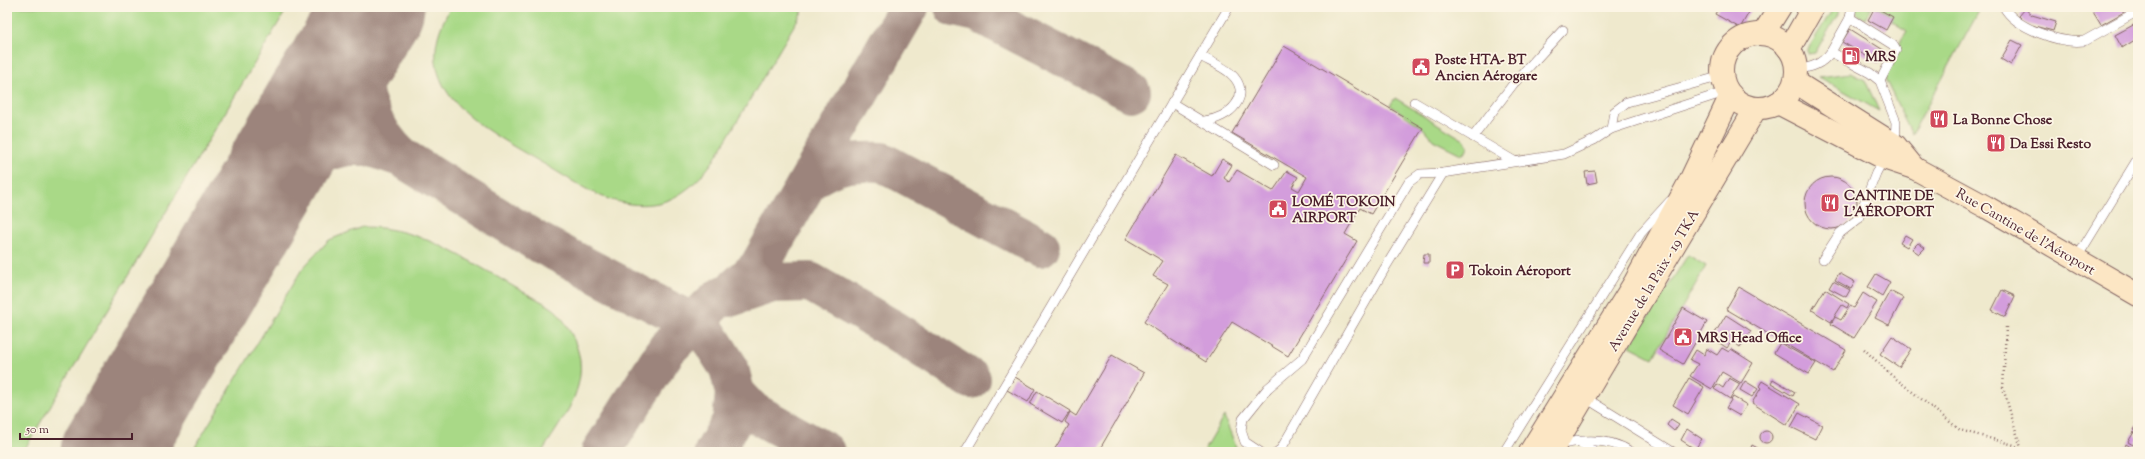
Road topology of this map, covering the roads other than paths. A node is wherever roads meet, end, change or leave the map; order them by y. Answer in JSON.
{"nodes":[{"id":1,"x":1229,"y":7,"type":"edge"},
{"id":2,"x":1780,"y":7,"type":"edge"},
{"id":3,"x":1813,"y":7,"type":"edge"},
{"id":4,"x":1852,"y":7,"type":"edge"},
{"id":5,"x":2004,"y":7,"type":"edge"},
{"id":6,"x":2138,"y":12,"type":"edge"},
{"id":7,"x":1850,"y":18,"type":"junction"},
{"id":8,"x":1562,"y":30,"type":"dead end"},
{"id":9,"x":1763,"y":34,"type":"junction"},
{"id":10,"x":1789,"y":49,"type":"junction"},
{"id":11,"x":1831,"y":52,"type":"junction"},
{"id":12,"x":1200,"y":56,"type":"junction"},
{"id":13,"x":1796,"y":76,"type":"junction"},
{"id":14,"x":1880,"y":81,"type":"junction"},
{"id":15,"x":1727,"y":87,"type":"junction"},
{"id":16,"x":1414,"y":102,"type":"dead end"},
{"id":17,"x":1172,"y":103,"type":"junction"},
{"id":18,"x":1778,"y":103,"type":"junction"},
{"id":19,"x":1756,"y":108,"type":"junction"},
{"id":20,"x":1204,"y":121,"type":"junction"},
{"id":21,"x":1611,"y":129,"type":"junction"},
{"id":22,"x":1473,"y":137,"type":"junction"},
{"id":23,"x":1890,"y":152,"type":"junction"},
{"id":24,"x":2138,"y":158,"type":"edge"},
{"id":25,"x":1514,"y":161,"type":"junction"},
{"id":26,"x":1274,"y":165,"type":"dead end"},
{"id":27,"x":1443,"y":173,"type":"junction"},
{"id":28,"x":1690,"y":182,"type":"junction"},
{"id":29,"x":1822,"y":258,"type":"dead end"},
{"id":30,"x":2076,"y":259,"type":"junction"},
{"id":31,"x":2138,"y":295,"type":"edge"},
{"id":32,"x":1584,"y":397,"type":"junction"},
{"id":33,"x":1577,"y":440,"type":"junction"},
{"id":34,"x":1553,"y":449,"type":"edge"},
{"id":35,"x":965,"y":452,"type":"edge"},
{"id":36,"x":1260,"y":452,"type":"edge"},
{"id":37,"x":1277,"y":452,"type":"edge"},
{"id":38,"x":1504,"y":452,"type":"edge"},
{"id":39,"x":1530,"y":452,"type":"edge"},
{"id":40,"x":1594,"y":452,"type":"edge"},
{"id":41,"x":1631,"y":452,"type":"edge"},
{"id":42,"x":1673,"y":452,"type":"edge"}],
"edges":[{"from":1,"to":12,"type":"lane"},
{"from":2,"to":9,"type":"main road"},
{"from":3,"to":10,"type":"main road"},
{"from":4,"to":7,"type":"lane"},
{"from":5,"to":6,"type":"lane"},
{"from":7,"to":11,"type":"lane"},
{"from":7,"to":14,"type":"lane"},
{"from":8,"to":22,"type":"lane"},
{"from":9,"to":10,"type":"main road"},
{"from":9,"to":15,"type":"main road"},
{"from":10,"to":13,"type":"main road"},
{"from":11,"to":13,"type":"lane"},
{"from":11,"to":14,"type":"lane"},
{"from":12,"to":17,"type":"lane"},
{"from":12,"to":20,"type":"lane"},
{"from":13,"to":18,"type":"main road"},
{"from":13,"to":23,"type":"main road"},
{"from":14,"to":23,"type":"lane"},
{"from":15,"to":19,"type":"main road"},
{"from":15,"to":21,"type":"lane"},
{"from":15,"to":21,"type":"lane"},
{"from":15,"to":28,"type":"main road"},
{"from":16,"to":22,"type":"lane"},
{"from":17,"to":20,"type":"lane"},
{"from":17,"to":35,"type":"lane"},
{"from":18,"to":19,"type":"main road"},
{"from":18,"to":23,"type":"main road"},
{"from":19,"to":32,"type":"main road","name":"Avenue de la Paix - 19 TKA"},
{"from":20,"to":26,"type":"lane"},
{"from":21,"to":25,"type":"lane"},
{"from":22,"to":25,"type":"lane"},
{"from":23,"to":29,"type":"lane"},
{"from":23,"to":30,"type":"main road","name":"Rue Cantine de l'Aéroport"},
{"from":24,"to":30,"type":"lane"},
{"from":25,"to":27,"type":"lane"},
{"from":27,"to":36,"type":"lane"},
{"from":27,"to":37,"type":"lane"},
{"from":28,"to":38,"type":"lane"},
{"from":28,"to":39,"type":"main road"},
{"from":30,"to":31,"type":"main road","name":"Rue Cantine de l'Aéroport"},
{"from":32,"to":34,"type":"main road","name":"Avenue de la Paix - 19 TKA"},
{"from":32,"to":42,"type":"lane"},
{"from":33,"to":34,"type":"lane"},
{"from":33,"to":40,"type":"lane"},
{"from":33,"to":41,"type":"lane"}]}
